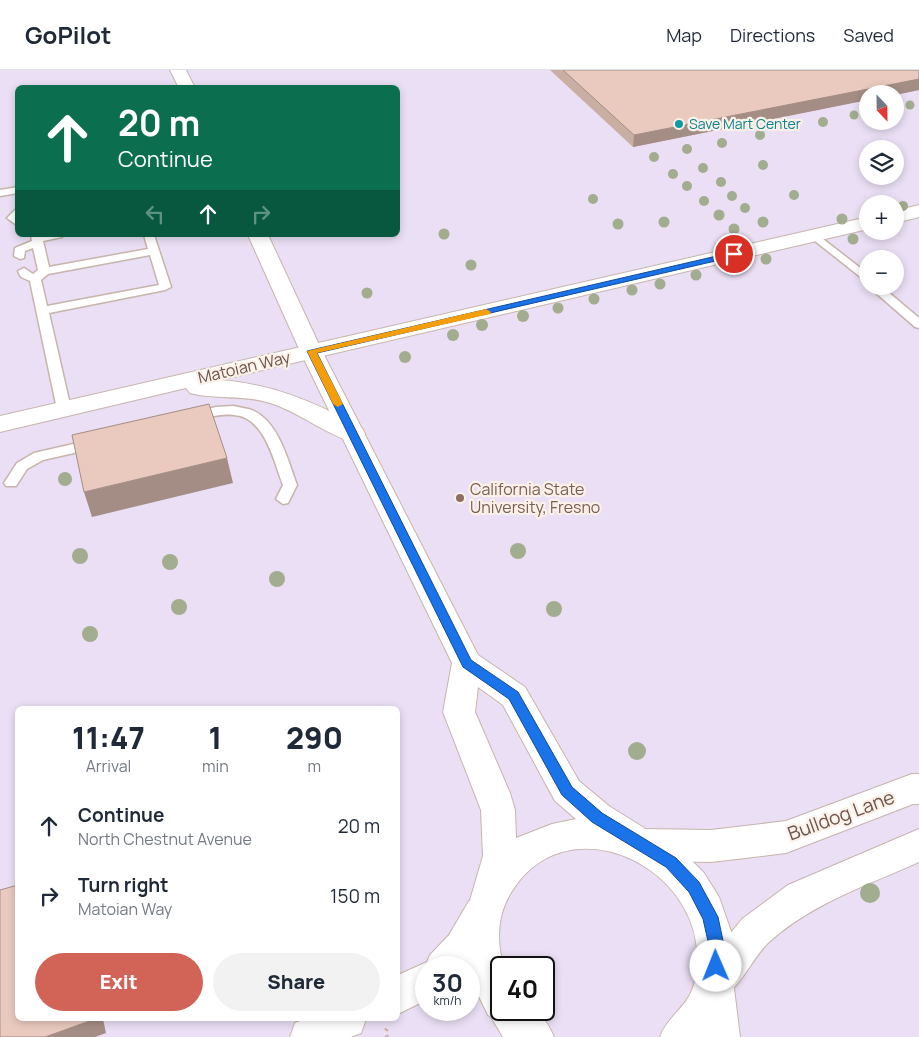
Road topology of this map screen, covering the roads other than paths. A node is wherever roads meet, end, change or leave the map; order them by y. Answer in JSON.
{"nodes":[{"id":1,"x":178,"y":70,"type":"edge"},
{"id":2,"x":186,"y":85,"type":"edge"},
{"id":3,"x":15,"y":190,"type":"edge"},
{"id":4,"x":0,"y":193,"type":"edge"},
{"id":5,"x":919,"y":211,"type":"edge"},
{"id":6,"x":904,"y":215,"type":"edge"},
{"id":7,"x":15,"y":218,"type":"edge"},
{"id":8,"x":0,"y":223,"type":"edge"},
{"id":9,"x":859,"y":225,"type":"edge"},
{"id":10,"x":814,"y":235,"type":"junction"},
{"id":11,"x":150,"y":237,"type":"edge"},
{"id":12,"x":259,"y":237,"type":"edge"},
{"id":13,"x":37,"y":239,"type":"edge"},
{"id":14,"x":154,"y":251,"type":"junction"},
{"id":15,"x":20,"y":256,"type":"dead end"},
{"id":16,"x":24,"y":271,"type":"dead end"},
{"id":17,"x":859,"y":272,"type":"edge"},
{"id":18,"x":39,"y":275,"type":"junction"},
{"id":19,"x":885,"y":295,"type":"edge"},
{"id":20,"x":42,"y":311,"type":"junction"},
{"id":21,"x":919,"y":324,"type":"edge"},
{"id":22,"x":312,"y":351,"type":"junction"},
{"id":23,"x":144,"y":391,"type":"junction"},
{"id":24,"x":64,"y":409,"type":"junction"},
{"id":25,"x":177,"y":422,"type":"edge"},
{"id":26,"x":0,"y":424,"type":"edge"},
{"id":27,"x":353,"y":434,"type":"junction"},
{"id":28,"x":104,"y":442,"type":"edge"},
{"id":29,"x":11,"y":483,"type":"dead end"},
{"id":30,"x":284,"y":499,"type":"dead end"},
{"id":31,"x":467,"y":663,"type":"junction"},
{"id":32,"x":919,"y":789,"type":"edge"},
{"id":33,"x":919,"y":844,"type":"edge"},
{"id":34,"x":643,"y":845,"type":"junction"},
{"id":35,"x":485,"y":907,"type":"junction"},
{"id":36,"x":454,"y":956,"type":"edge"},
{"id":37,"x":715,"y":982,"type":"junction"},
{"id":38,"x":415,"y":986,"type":"edge"},
{"id":39,"x":490,"y":986,"type":"edge"},
{"id":40,"x":400,"y":994,"type":"edge"},
{"id":41,"x":344,"y":1021,"type":"edge"},
{"id":42,"x":513,"y":1021,"type":"edge"},
{"id":43,"x":309,"y":1037,"type":"edge"},
{"id":44,"x":535,"y":1037,"type":"edge"},
{"id":45,"x":679,"y":1037,"type":"edge"},
{"id":46,"x":721,"y":1037,"type":"edge"}],
"edges":[{"from":1,"to":2,"type":"street"},
{"from":3,"to":4,"type":"lane"},
{"from":5,"to":6,"type":"street"},
{"from":7,"to":8,"type":"lane"},
{"from":9,"to":10,"type":"street","name":"Matoian Way"},
{"from":10,"to":17,"type":"lane"},
{"from":10,"to":22,"type":"street","name":"Matoian Way"},
{"from":11,"to":14,"type":"lane"},
{"from":12,"to":22,"type":"street"},
{"from":13,"to":15,"type":"lane"},
{"from":13,"to":18,"type":"lane"},
{"from":14,"to":18,"type":"lane"},
{"from":14,"to":20,"type":"lane"},
{"from":16,"to":18,"type":"lane"},
{"from":18,"to":20,"type":"lane"},
{"from":19,"to":21,"type":"lane"},
{"from":20,"to":24,"type":"lane"},
{"from":22,"to":23,"type":"street","name":"Matoian Way"},
{"from":22,"to":27,"type":"street"},
{"from":23,"to":24,"type":"street","name":"Matoian Way"},
{"from":23,"to":27,"type":"street"},
{"from":24,"to":26,"type":"street","name":"Matoian Way"},
{"from":25,"to":30,"type":"lane"},
{"from":27,"to":31,"type":"street"},
{"from":28,"to":29,"type":"lane"},
{"from":31,"to":34,"type":"street"},
{"from":31,"to":35,"type":"street"},
{"from":32,"to":34,"type":"street","name":"Bulldog Lane"},
{"from":33,"to":37,"type":"street"},
{"from":34,"to":35,"type":"street"},
{"from":34,"to":37,"type":"street"},
{"from":35,"to":36,"type":"street"},
{"from":35,"to":39,"type":"street"},
{"from":37,"to":45,"type":"street"},
{"from":37,"to":46,"type":"street"},
{"from":38,"to":40,"type":"street"},
{"from":41,"to":43,"type":"street"},
{"from":42,"to":44,"type":"street"}]}
